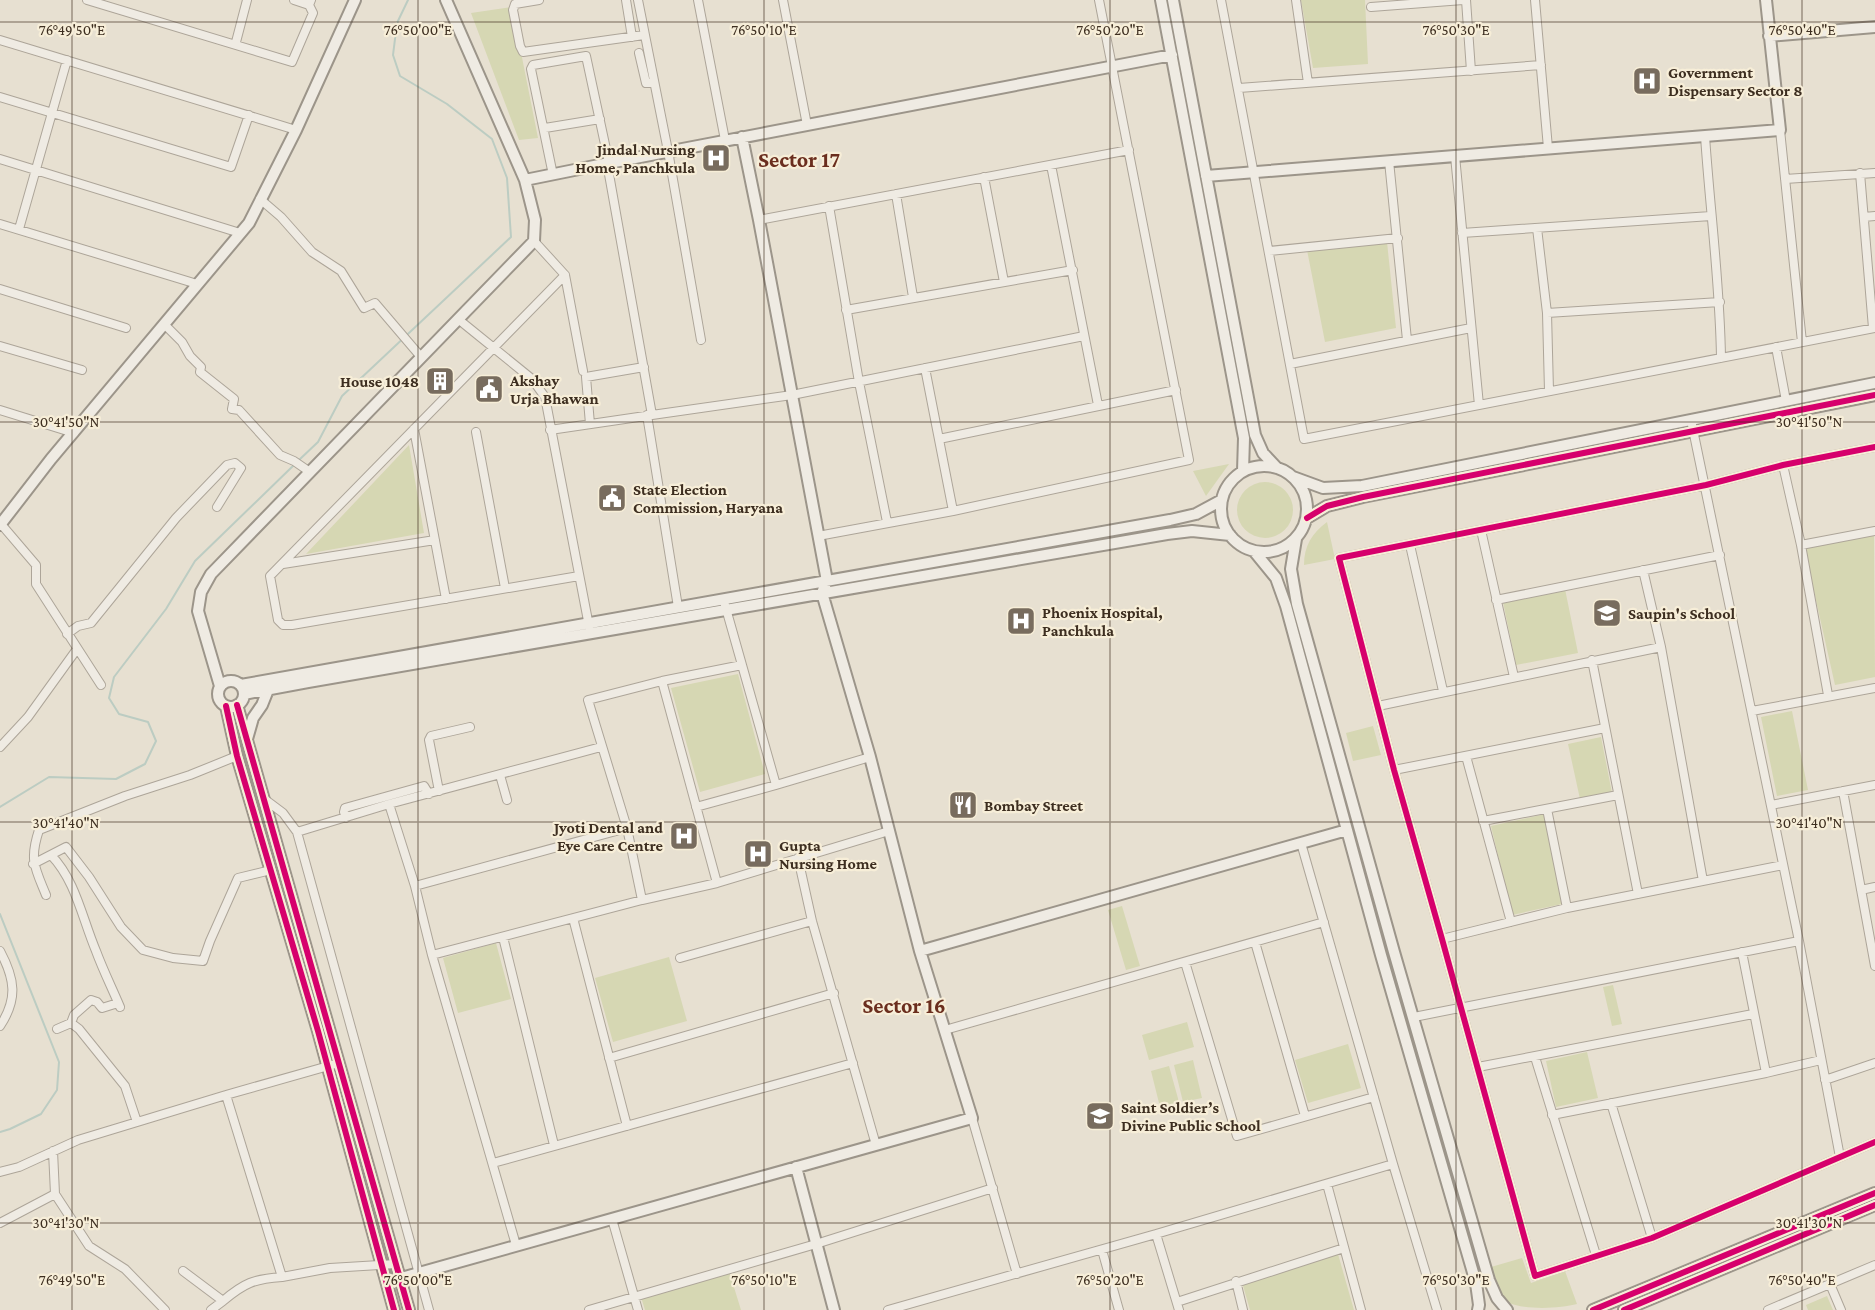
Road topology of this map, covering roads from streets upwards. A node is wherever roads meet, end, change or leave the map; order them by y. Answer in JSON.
{"nodes":[{"id":1,"x":87,"y":0,"type":"edge"},
{"id":2,"x":247,"y":0,"type":"edge"},
{"id":3,"x":294,"y":0,"type":"edge"},
{"id":4,"x":355,"y":0,"type":"edge"},
{"id":5,"x":446,"y":0,"type":"edge"},
{"id":6,"x":539,"y":0,"type":"edge"},
{"id":7,"x":626,"y":0,"type":"edge"},
{"id":8,"x":638,"y":0,"type":"edge"},
{"id":9,"x":698,"y":0,"type":"edge"},
{"id":10,"x":783,"y":0,"type":"edge"},
{"id":11,"x":1099,"y":0,"type":"edge"},
{"id":12,"x":1161,"y":0,"type":"edge"},
{"id":13,"x":1173,"y":0,"type":"edge"},
{"id":14,"x":1221,"y":0,"type":"edge"},
{"id":15,"x":1296,"y":0,"type":"edge"},
{"id":16,"x":1464,"y":0,"type":"edge"},
{"id":17,"x":1535,"y":0,"type":"edge"},
{"id":18,"x":1543,"y":0,"type":"edge"},
{"id":19,"x":1766,"y":0,"type":"edge"},
{"id":20,"x":310,"y":2,"type":"edge"},
{"id":21,"x":1371,"y":7,"type":"dead end"},
{"id":22,"x":1875,"y":27,"type":"edge"},
{"id":23,"x":644,"y":35,"type":"junction"},
{"id":24,"x":1769,"y":36,"type":"junction"},
{"id":25,"x":632,"y":37,"type":"junction"},
{"id":26,"x":0,"y":42,"type":"edge"},
{"id":27,"x":237,"y":45,"type":"junction"},
{"id":28,"x":639,"y":53,"type":"dead end"},
{"id":29,"x":1172,"y":55,"type":"junction"},
{"id":30,"x":67,"y":60,"type":"junction"},
{"id":31,"x":1541,"y":65,"type":"junction"},
{"id":32,"x":1112,"y":67,"type":"junction"},
{"id":33,"x":1471,"y":71,"type":"junction"},
{"id":34,"x":654,"y":83,"type":"junction"},
{"id":35,"x":1308,"y":83,"type":"junction"},
{"id":36,"x":1239,"y":88,"type":"junction"},
{"id":37,"x":0,"y":98,"type":"edge"},
{"id":38,"x":52,"y":113,"type":"junction"},
{"id":39,"x":249,"y":115,"type":"junction"},
{"id":40,"x":600,"y":119,"type":"junction"},
{"id":41,"x":807,"y":125,"type":"junction"},
{"id":42,"x":545,"y":128,"type":"junction"},
{"id":43,"x":296,"y":130,"type":"junction"},
{"id":44,"x":1780,"y":130,"type":"junction"},
{"id":45,"x":1705,"y":136,"type":"junction"},
{"id":46,"x":742,"y":137,"type":"junction"},
{"id":47,"x":725,"y":140,"type":"junction"},
{"id":48,"x":1548,"y":148,"type":"junction"},
{"id":49,"x":1129,"y":150,"type":"junction"},
{"id":50,"x":668,"y":151,"type":"junction"},
{"id":51,"x":1455,"y":156,"type":"junction"},
{"id":52,"x":0,"y":159,"type":"edge"},
{"id":53,"x":1389,"y":161,"type":"junction"},
{"id":54,"x":608,"y":163,"type":"junction"},
{"id":55,"x":1051,"y":165,"type":"junction"},
{"id":56,"x":36,"y":170,"type":"junction"},
{"id":57,"x":1254,"y":172,"type":"junction"},
{"id":58,"x":1875,"y":172,"type":"edge"},
{"id":59,"x":554,"y":174,"type":"junction"},
{"id":60,"x":1860,"y":174,"type":"junction"},
{"id":61,"x":1206,"y":176,"type":"junction"},
{"id":62,"x":984,"y":177,"type":"junction"},
{"id":63,"x":1785,"y":179,"type":"junction"},
{"id":64,"x":525,"y":180,"type":"junction"},
{"id":65,"x":896,"y":194,"type":"junction"},
{"id":66,"x":260,"y":199,"type":"junction"},
{"id":67,"x":829,"y":206,"type":"junction"},
{"id":68,"x":1711,"y":216,"type":"junction"},
{"id":69,"x":1875,"y":216,"type":"edge"},
{"id":70,"x":1864,"y":217,"type":"junction"},
{"id":71,"x":759,"y":220,"type":"junction"},
{"id":72,"x":0,"y":224,"type":"edge"},
{"id":73,"x":1538,"y":228,"type":"junction"},
{"id":74,"x":19,"y":229,"type":"junction"},
{"id":75,"x":240,"y":233,"type":"junction"},
{"id":76,"x":1462,"y":233,"type":"junction"},
{"id":77,"x":1398,"y":238,"type":"junction"},
{"id":78,"x":534,"y":241,"type":"junction"},
{"id":79,"x":1269,"y":251,"type":"junction"},
{"id":80,"x":1073,"y":270,"type":"junction"},
{"id":81,"x":565,"y":275,"type":"junction"},
{"id":82,"x":1004,"y":282,"type":"junction"},
{"id":83,"x":197,"y":284,"type":"junction"},
{"id":84,"x":0,"y":289,"type":"edge"},
{"id":85,"x":914,"y":297,"type":"junction"},
{"id":86,"x":1720,"y":302,"type":"junction"},
{"id":87,"x":846,"y":310,"type":"junction"},
{"id":88,"x":1547,"y":314,"type":"junction"},
{"id":89,"x":458,"y":319,"type":"junction"},
{"id":90,"x":164,"y":324,"type":"junction"},
{"id":91,"x":126,"y":328,"type":"dead end"},
{"id":92,"x":1471,"y":328,"type":"junction"},
{"id":93,"x":1874,"y":328,"type":"edge"},
{"id":94,"x":1084,"y":336,"type":"junction"},
{"id":95,"x":701,"y":340,"type":"dead end"},
{"id":96,"x":1407,"y":340,"type":"junction"},
{"id":97,"x":1802,"y":342,"type":"junction"},
{"id":98,"x":0,"y":346,"type":"edge"},
{"id":99,"x":1776,"y":347,"type":"junction"},
{"id":100,"x":493,"y":348,"type":"junction"},
{"id":101,"x":421,"y":357,"type":"junction"},
{"id":102,"x":1721,"y":358,"type":"junction"},
{"id":103,"x":1290,"y":364,"type":"junction"},
{"id":104,"x":644,"y":367,"type":"junction"},
{"id":105,"x":925,"y":368,"type":"junction"},
{"id":106,"x":82,"y":370,"type":"dead end"},
{"id":107,"x":583,"y":371,"type":"dead end"},
{"id":108,"x":859,"y":382,"type":"junction"},
{"id":109,"x":1875,"y":383,"type":"edge"},
{"id":110,"x":1176,"y":390,"type":"junction"},
{"id":111,"x":1549,"y":391,"type":"junction"},
{"id":112,"x":792,"y":395,"type":"junction"},
{"id":113,"x":1875,"y":395,"type":"edge"},
{"id":114,"x":1786,"y":401,"type":"junction"},
{"id":115,"x":1098,"y":405,"type":"junction"},
{"id":116,"x":1479,"y":405,"type":"junction"},
{"id":117,"x":0,"y":410,"type":"edge"},
{"id":118,"x":650,"y":415,"type":"junction"},
{"id":119,"x":590,"y":424,"type":"junction"},
{"id":120,"x":1692,"y":425,"type":"junction"},
{"id":121,"x":414,"y":429,"type":"junction"},
{"id":122,"x":550,"y":430,"type":"junction"},
{"id":123,"x":74,"y":432,"type":"junction"},
{"id":124,"x":476,"y":432,"type":"dead end"},
{"id":125,"x":939,"y":439,"type":"junction"},
{"id":126,"x":1875,"y":447,"type":"edge"},
{"id":127,"x":1782,"y":465,"type":"junction"},
{"id":128,"x":1276,"y":468,"type":"junction"},
{"id":129,"x":1243,"y":471,"type":"junction"},
{"id":130,"x":310,"y":472,"type":"junction"},
{"id":131,"x":1293,"y":477,"type":"junction"},
{"id":132,"x":1706,"y":485,"type":"junction"},
{"id":133,"x":1222,"y":500,"type":"junction"},
{"id":134,"x":217,"y":507,"type":"dead end"},
{"id":135,"x":953,"y":511,"type":"junction"},
{"id":136,"x":1307,"y":518,"type":"junction"},
{"id":137,"x":887,"y":522,"type":"junction"},
{"id":138,"x":0,"y":524,"type":"edge"},
{"id":139,"x":1480,"y":530,"type":"junction"},
{"id":140,"x":1875,"y":531,"type":"edge"},
{"id":141,"x":1230,"y":535,"type":"junction"},
{"id":142,"x":818,"y":536,"type":"junction"},
{"id":143,"x":1296,"y":539,"type":"junction"},
{"id":144,"x":435,"y":540,"type":"junction"},
{"id":145,"x":1410,"y":545,"type":"junction"},
{"id":146,"x":1801,"y":545,"type":"junction"},
{"id":147,"x":1254,"y":551,"type":"junction"},
{"id":148,"x":1720,"y":555,"type":"junction"},
{"id":149,"x":282,"y":564,"type":"junction"},
{"id":150,"x":1643,"y":570,"type":"junction"},
{"id":151,"x":579,"y":576,"type":"junction"},
{"id":152,"x":827,"y":581,"type":"junction"},
{"id":153,"x":505,"y":588,"type":"junction"},
{"id":154,"x":822,"y":593,"type":"junction"},
{"id":155,"x":446,"y":598,"type":"junction"},
{"id":156,"x":1496,"y":600,"type":"junction"},
{"id":157,"x":725,"y":605,"type":"junction"},
{"id":158,"x":678,"y":607,"type":"junction"},
{"id":159,"x":589,"y":628,"type":"junction"},
{"id":160,"x":67,"y":634,"type":"junction"},
{"id":161,"x":1660,"y":646,"type":"junction"},
{"id":162,"x":77,"y":650,"type":"junction"},
{"id":163,"x":1592,"y":660,"type":"junction"},
{"id":164,"x":742,"y":665,"type":"junction"},
{"id":165,"x":1514,"y":677,"type":"junction"},
{"id":166,"x":662,"y":681,"type":"junction"},
{"id":167,"x":100,"y":685,"type":"dead end"},
{"id":168,"x":220,"y":686,"type":"junction"},
{"id":169,"x":1875,"y":688,"type":"edge"},
{"id":170,"x":242,"y":690,"type":"junction"},
{"id":171,"x":268,"y":690,"type":"junction"},
{"id":172,"x":1443,"y":691,"type":"junction"},
{"id":173,"x":1828,"y":695,"type":"junction"},
{"id":174,"x":1378,"y":705,"type":"junction"},
{"id":175,"x":232,"y":706,"type":"junction"},
{"id":176,"x":1752,"y":711,"type":"junction"},
{"id":177,"x":470,"y":727,"type":"dead end"},
{"id":178,"x":1605,"y":728,"type":"junction"},
{"id":179,"x":246,"y":740,"type":"junction"},
{"id":180,"x":0,"y":747,"type":"edge"},
{"id":181,"x":601,"y":747,"type":"junction"},
{"id":182,"x":237,"y":756,"type":"junction"},
{"id":183,"x":1466,"y":756,"type":"junction"},
{"id":184,"x":870,"y":757,"type":"junction"},
{"id":185,"x":1394,"y":770,"type":"junction"},
{"id":186,"x":500,"y":775,"type":"junction"},
{"id":187,"x":776,"y":785,"type":"junction"},
{"id":188,"x":1875,"y":785,"type":"edge"},
{"id":189,"x":440,"y":791,"type":"junction"},
{"id":190,"x":1843,"y":791,"type":"junction"},
{"id":191,"x":429,"y":794,"type":"junction"},
{"id":192,"x":1618,"y":795,"type":"junction"},
{"id":193,"x":263,"y":798,"type":"junction"},
{"id":194,"x":507,"y":800,"type":"dead end"},
{"id":195,"x":389,"y":804,"type":"junction"},
{"id":196,"x":1771,"y":805,"type":"junction"},
{"id":197,"x":696,"y":807,"type":"junction"},
{"id":198,"x":1547,"y":809,"type":"junction"},
{"id":199,"x":346,"y":818,"type":"junction"},
{"id":200,"x":1483,"y":821,"type":"junction"},
{"id":201,"x":627,"y":828,"type":"junction"},
{"id":202,"x":889,"y":831,"type":"junction"},
{"id":203,"x":1347,"y":831,"type":"junction"},
{"id":204,"x":297,"y":832,"type":"junction"},
{"id":205,"x":1301,"y":843,"type":"junction"},
{"id":206,"x":51,"y":855,"type":"junction"},
{"id":207,"x":798,"y":858,"type":"junction"},
{"id":208,"x":33,"y":864,"type":"junction"},
{"id":209,"x":1783,"y":865,"type":"junction"},
{"id":210,"x":271,"y":870,"type":"junction"},
{"id":211,"x":1703,"y":881,"type":"junction"},
{"id":212,"x":717,"y":883,"type":"junction"},
{"id":213,"x":415,"y":886,"type":"junction"},
{"id":214,"x":1875,"y":887,"type":"edge"},
{"id":215,"x":1861,"y":890,"type":"junction"},
{"id":216,"x":1638,"y":894,"type":"junction"},
{"id":217,"x":46,"y":895,"type":"dead end"},
{"id":218,"x":642,"y":900,"type":"junction"},
{"id":219,"x":1567,"y":908,"type":"junction"},
{"id":220,"x":573,"y":918,"type":"junction"},
{"id":221,"x":812,"y":921,"type":"junction"},
{"id":222,"x":1324,"y":922,"type":"junction"},
{"id":223,"x":1511,"y":922,"type":"junction"},
{"id":224,"x":503,"y":937,"type":"junction"},
{"id":225,"x":1872,"y":938,"type":"edge"},
{"id":226,"x":1442,"y":939,"type":"junction"},
{"id":227,"x":1799,"y":941,"type":"junction"},
{"id":228,"x":1255,"y":942,"type":"junction"},
{"id":229,"x":0,"y":951,"type":"edge"},
{"id":230,"x":920,"y":951,"type":"junction"},
{"id":231,"x":1742,"y":952,"type":"junction"},
{"id":232,"x":432,"y":955,"type":"junction"},
{"id":233,"x":680,"y":958,"type":"dead end"},
{"id":234,"x":1185,"y":962,"type":"junction"},
{"id":235,"x":1875,"y":966,"type":"edge"},
{"id":236,"x":834,"y":993,"type":"junction"},
{"id":237,"x":1461,"y":1008,"type":"junction"},
{"id":238,"x":1753,"y":1014,"type":"junction"},
{"id":239,"x":1414,"y":1017,"type":"junction"},
{"id":240,"x":71,"y":1023,"type":"junction"},
{"id":241,"x":0,"y":1026,"type":"edge"},
{"id":242,"x":57,"y":1029,"type":"dead end"},
{"id":243,"x":945,"y":1030,"type":"junction"},
{"id":244,"x":1535,"y":1057,"type":"junction"},
{"id":245,"x":609,"y":1058,"type":"junction"},
{"id":246,"x":1821,"y":1060,"type":"junction"},
{"id":247,"x":339,"y":1063,"type":"junction"},
{"id":248,"x":853,"y":1063,"type":"junction"},
{"id":249,"x":1875,"y":1063,"type":"edge"},
{"id":250,"x":327,"y":1066,"type":"junction"},
{"id":251,"x":1478,"y":1067,"type":"junction"},
{"id":252,"x":1766,"y":1073,"type":"junction"},
{"id":253,"x":1825,"y":1080,"type":"junction"},
{"id":254,"x":226,"y":1095,"type":"junction"},
{"id":255,"x":1374,"y":1097,"type":"junction"},
{"id":256,"x":1611,"y":1103,"type":"junction"},
{"id":257,"x":1552,"y":1115,"type":"junction"},
{"id":258,"x":1305,"y":1116,"type":"junction"},
{"id":259,"x":972,"y":1118,"type":"junction"},
{"id":260,"x":137,"y":1122,"type":"junction"},
{"id":261,"x":627,"y":1126,"type":"junction"},
{"id":262,"x":1875,"y":1143,"type":"edge"},
{"id":263,"x":554,"y":1145,"type":"junction"},
{"id":264,"x":876,"y":1145,"type":"junction"},
{"id":265,"x":53,"y":1152,"type":"junction"},
{"id":266,"x":1840,"y":1156,"type":"junction"},
{"id":267,"x":493,"y":1163,"type":"junction"},
{"id":268,"x":1393,"y":1164,"type":"junction"},
{"id":269,"x":796,"y":1167,"type":"junction"},
{"id":270,"x":0,"y":1172,"type":"edge"},
{"id":271,"x":1327,"y":1184,"type":"junction"},
{"id":272,"x":993,"y":1188,"type":"junction"},
{"id":273,"x":55,"y":1194,"type":"junction"},
{"id":274,"x":1874,"y":1201,"type":"edge"},
{"id":275,"x":612,"y":1219,"type":"junction"},
{"id":276,"x":0,"y":1223,"type":"edge"},
{"id":277,"x":1156,"y":1234,"type":"junction"},
{"id":278,"x":1652,"y":1238,"type":"junction"},
{"id":279,"x":816,"y":1244,"type":"junction"},
{"id":280,"x":516,"y":1245,"type":"junction"},
{"id":281,"x":1344,"y":1248,"type":"junction"},
{"id":282,"x":1102,"y":1250,"type":"junction"},
{"id":283,"x":1596,"y":1255,"type":"junction"},
{"id":284,"x":396,"y":1264,"type":"junction"},
{"id":285,"x":1875,"y":1265,"type":"edge"},
{"id":286,"x":382,"y":1266,"type":"junction"},
{"id":287,"x":183,"y":1271,"type":"dead end"},
{"id":288,"x":418,"y":1273,"type":"junction"},
{"id":289,"x":1017,"y":1274,"type":"junction"},
{"id":290,"x":282,"y":1277,"type":"junction"},
{"id":291,"x":400,"y":1278,"type":"junction"},
{"id":292,"x":1236,"y":1281,"type":"junction"},
{"id":293,"x":387,"y":1282,"type":"junction"},
{"id":294,"x":1830,"y":1284,"type":"junction"},
{"id":295,"x":634,"y":1297,"type":"junction"},
{"id":296,"x":223,"y":1301,"type":"junction"},
{"id":297,"x":1178,"y":1306,"type":"edge"},
{"id":298,"x":908,"y":1307,"type":"edge"},
{"id":299,"x":165,"y":1310,"type":"edge"},
{"id":300,"x":211,"y":1310,"type":"edge"},
{"id":301,"x":394,"y":1310,"type":"edge"},
{"id":302,"x":409,"y":1310,"type":"edge"},
{"id":303,"x":429,"y":1310,"type":"edge"},
{"id":304,"x":589,"y":1310,"type":"edge"},
{"id":305,"x":638,"y":1310,"type":"edge"},
{"id":306,"x":834,"y":1310,"type":"edge"},
{"id":307,"x":888,"y":1310,"type":"edge"},
{"id":308,"x":1119,"y":1310,"type":"edge"},
{"id":309,"x":1244,"y":1310,"type":"edge"},
{"id":310,"x":1361,"y":1310,"type":"edge"},
{"id":311,"x":1437,"y":1310,"type":"edge"},
{"id":312,"x":1478,"y":1310,"type":"edge"},
{"id":313,"x":1508,"y":1310,"type":"edge"},
{"id":314,"x":1593,"y":1310,"type":"edge"},
{"id":315,"x":1624,"y":1310,"type":"edge"},
{"id":316,"x":1768,"y":1310,"type":"edge"},
{"id":317,"x":1841,"y":1310,"type":"edge"}],
"edges":[{"from":1,"to":27,"type":"street"},
{"from":2,"to":27,"type":"street"},
{"from":3,"to":20,"type":"street"},
{"from":4,"to":43,"type":"street"},
{"from":5,"to":64,"type":"street"},
{"from":6,"to":25,"type":"street"},
{"from":7,"to":25,"type":"street"},
{"from":8,"to":23,"type":"street"},
{"from":9,"to":47,"type":"street"},
{"from":10,"to":41,"type":"street"},
{"from":11,"to":32,"type":"street"},
{"from":12,"to":29,"type":"street"},
{"from":13,"to":61,"type":"street"},
{"from":14,"to":36,"type":"street"},
{"from":15,"to":35,"type":"street"},
{"from":16,"to":21,"type":"street"},
{"from":16,"to":33,"type":"street"},
{"from":17,"to":18,"type":"street"},
{"from":17,"to":31,"type":"street"},
{"from":19,"to":24,"type":"street"},
{"from":20,"to":27,"type":"street"},
{"from":22,"to":24,"type":"street"},
{"from":23,"to":25,"type":"street"},
{"from":23,"to":34,"type":"street"},
{"from":24,"to":44,"type":"street"},
{"from":26,"to":30,"type":"street"},
{"from":28,"to":34,"type":"street"},
{"from":29,"to":32,"type":"street"},
{"from":29,"to":129,"type":"street"},
{"from":30,"to":38,"type":"street"},
{"from":30,"to":39,"type":"street"},
{"from":31,"to":33,"type":"street"},
{"from":31,"to":48,"type":"street"},
{"from":32,"to":41,"type":"street"},
{"from":32,"to":49,"type":"street"},
{"from":33,"to":35,"type":"street"},
{"from":34,"to":50,"type":"street"},
{"from":35,"to":36,"type":"street"},
{"from":36,"to":57,"type":"street"},
{"from":37,"to":38,"type":"street"},
{"from":38,"to":39,"type":"street"},
{"from":38,"to":56,"type":"street"},
{"from":39,"to":43,"type":"street"},
{"from":40,"to":42,"type":"street"},
{"from":40,"to":42,"type":"street"},
{"from":40,"to":54,"type":"street"},
{"from":41,"to":46,"type":"street"},
{"from":42,"to":59,"type":"street"},
{"from":43,"to":66,"type":"street"},
{"from":44,"to":45,"type":"street"},
{"from":44,"to":63,"type":"street"},
{"from":45,"to":48,"type":"street"},
{"from":45,"to":68,"type":"street"},
{"from":46,"to":47,"type":"street"},
{"from":46,"to":71,"type":"street"},
{"from":47,"to":50,"type":"street"},
{"from":48,"to":51,"type":"street"},
{"from":49,"to":55,"type":"street"},
{"from":49,"to":110,"type":"street"},
{"from":50,"to":54,"type":"street"},
{"from":50,"to":95,"type":"street"},
{"from":51,"to":53,"type":"street"},
{"from":51,"to":76,"type":"street"},
{"from":52,"to":56,"type":"street"},
{"from":53,"to":57,"type":"street"},
{"from":53,"to":77,"type":"street"},
{"from":54,"to":59,"type":"street"},
{"from":54,"to":104,"type":"street"},
{"from":55,"to":62,"type":"street"},
{"from":55,"to":80,"type":"street"},
{"from":56,"to":74,"type":"street"},
{"from":56,"to":75,"type":"street"},
{"from":57,"to":61,"type":"street"},
{"from":57,"to":79,"type":"street"},
{"from":58,"to":60,"type":"street"},
{"from":59,"to":64,"type":"street"},
{"from":60,"to":63,"type":"street"},
{"from":60,"to":70,"type":"street"},
{"from":61,"to":128,"type":"street"},
{"from":62,"to":65,"type":"street"},
{"from":62,"to":82,"type":"street"},
{"from":63,"to":97,"type":"street"},
{"from":64,"to":78,"type":"street"},
{"from":65,"to":67,"type":"street"},
{"from":65,"to":85,"type":"street"},
{"from":66,"to":75,"type":"street"},
{"from":66,"to":101,"type":"street"},
{"from":67,"to":71,"type":"street"},
{"from":67,"to":87,"type":"street"},
{"from":68,"to":73,"type":"street"},
{"from":68,"to":86,"type":"street"},
{"from":69,"to":70,"type":"street"},
{"from":70,"to":93,"type":"street"},
{"from":71,"to":112,"type":"street"},
{"from":72,"to":74,"type":"street"},
{"from":73,"to":76,"type":"street"},
{"from":73,"to":88,"type":"street"},
{"from":74,"to":83,"type":"street"},
{"from":75,"to":83,"type":"street"},
{"from":76,"to":92,"type":"street"},
{"from":77,"to":79,"type":"street"},
{"from":77,"to":96,"type":"street"},
{"from":78,"to":81,"type":"street"},
{"from":78,"to":89,"type":"street"},
{"from":79,"to":103,"type":"street"},
{"from":80,"to":82,"type":"street"},
{"from":80,"to":94,"type":"street"},
{"from":81,"to":100,"type":"street"},
{"from":81,"to":107,"type":"street"},
{"from":82,"to":85,"type":"street"},
{"from":83,"to":90,"type":"street"},
{"from":84,"to":91,"type":"street"},
{"from":85,"to":87,"type":"street"},
{"from":86,"to":88,"type":"street"},
{"from":86,"to":102,"type":"street"},
{"from":87,"to":108,"type":"street"},
{"from":88,"to":111,"type":"street"},
{"from":89,"to":100,"type":"street"},
{"from":89,"to":101,"type":"street"},
{"from":90,"to":123,"type":"street"},
{"from":90,"to":130,"type":"street"},
{"from":92,"to":96,"type":"street"},
{"from":92,"to":116,"type":"street"},
{"from":93,"to":97,"type":"street"},
{"from":94,"to":105,"type":"street"},
{"from":94,"to":115,"type":"street"},
{"from":96,"to":103,"type":"street"},
{"from":97,"to":99,"type":"street"},
{"from":98,"to":106,"type":"street"},
{"from":99,"to":102,"type":"street"},
{"from":99,"to":114,"type":"street"},
{"from":100,"to":121,"type":"street"},
{"from":100,"to":122,"type":"street"},
{"from":101,"to":130,"type":"street"},
{"from":102,"to":111,"type":"street"},
{"from":103,"to":116,"type":"street"},
{"from":104,"to":118,"type":"street"},
{"from":104,"to":119,"type":"street"},
{"from":105,"to":108,"type":"street"},
{"from":105,"to":125,"type":"street"},
{"from":108,"to":112,"type":"street"},
{"from":108,"to":137,"type":"street"},
{"from":109,"to":114,"type":"street"},
{"from":110,"to":115,"type":"street"},
{"from":110,"to":135,"type":"street"},
{"from":111,"to":116,"type":"street"},
{"from":112,"to":118,"type":"street"},
{"from":112,"to":142,"type":"street"},
{"from":113,"to":120,"type":"street"},
{"from":114,"to":120,"type":"street"},
{"from":115,"to":125,"type":"street"},
{"from":117,"to":123,"type":"street"},
{"from":118,"to":119,"type":"street"},
{"from":118,"to":158,"type":"street"},
{"from":119,"to":122,"type":"street"},
{"from":120,"to":131,"type":"street"},
{"from":120,"to":132,"type":"street"},
{"from":120,"to":136,"type":"street"},
{"from":121,"to":144,"type":"street"},
{"from":121,"to":149,"type":"street"},
{"from":122,"to":151,"type":"street"},
{"from":123,"to":138,"type":"street"},
{"from":124,"to":153,"type":"street"},
{"from":125,"to":135,"type":"street"},
{"from":126,"to":127,"type":"street"},
{"from":127,"to":132,"type":"street"},
{"from":127,"to":146,"type":"street"},
{"from":128,"to":129,"type":"street"},
{"from":128,"to":131,"type":"street"},
{"from":129,"to":133,"type":"street"},
{"from":130,"to":168,"type":"street"},
{"from":131,"to":136,"type":"street"},
{"from":132,"to":139,"type":"street"},
{"from":132,"to":148,"type":"street"},
{"from":133,"to":141,"type":"street"},
{"from":133,"to":152,"type":"street"},
{"from":134,"to":160,"type":"street"},
{"from":135,"to":137,"type":"street"},
{"from":136,"to":143,"type":"street"},
{"from":137,"to":142,"type":"street"},
{"from":138,"to":160,"type":"street"},
{"from":139,"to":145,"type":"street"},
{"from":139,"to":156,"type":"street"},
{"from":140,"to":146,"type":"street"},
{"from":141,"to":147,"type":"street"},
{"from":141,"to":154,"type":"street"},
{"from":142,"to":152,"type":"street"},
{"from":143,"to":147,"type":"street"},
{"from":143,"to":239,"type":"street"},
{"from":144,"to":149,"type":"street"},
{"from":144,"to":155,"type":"street"},
{"from":145,"to":172,"type":"street"},
{"from":145,"to":174,"type":"street"},
{"from":146,"to":173,"type":"street"},
{"from":147,"to":203,"type":"street"},
{"from":148,"to":150,"type":"street"},
{"from":148,"to":176,"type":"street"},
{"from":149,"to":155,"type":"street"},
{"from":150,"to":156,"type":"street"},
{"from":150,"to":161,"type":"street"},
{"from":151,"to":153,"type":"street"},
{"from":151,"to":159,"type":"street"},
{"from":152,"to":154,"type":"street"},
{"from":152,"to":157,"type":"street"},
{"from":153,"to":155,"type":"street"},
{"from":154,"to":157,"type":"street"},
{"from":154,"to":184,"type":"street"},
{"from":156,"to":165,"type":"street"},
{"from":157,"to":158,"type":"street"},
{"from":157,"to":159,"type":"street"},
{"from":157,"to":164,"type":"street"},
{"from":158,"to":159,"type":"street"},
{"from":159,"to":170,"type":"street"},
{"from":159,"to":171,"type":"street"},
{"from":160,"to":162,"type":"street"},
{"from":161,"to":163,"type":"street"},
{"from":161,"to":211,"type":"street"},
{"from":162,"to":167,"type":"street"},
{"from":162,"to":180,"type":"street"},
{"from":163,"to":165,"type":"street"},
{"from":163,"to":178,"type":"street"},
{"from":164,"to":166,"type":"street"},
{"from":164,"to":187,"type":"street"},
{"from":165,"to":172,"type":"street"},
{"from":166,"to":181,"type":"street"},
{"from":166,"to":197,"type":"street"},
{"from":168,"to":170,"type":"street"},
{"from":168,"to":175,"type":"street"},
{"from":169,"to":173,"type":"street"},
{"from":170,"to":171,"type":"street"},
{"from":170,"to":175,"type":"street"},
{"from":171,"to":179,"type":"street"},
{"from":172,"to":174,"type":"street"},
{"from":173,"to":176,"type":"street"},
{"from":174,"to":185,"type":"street"},
{"from":175,"to":179,"type":"street"},
{"from":175,"to":182,"type":"street"},
{"from":176,"to":196,"type":"street"},
{"from":177,"to":189,"type":"street"},
{"from":178,"to":183,"type":"street"},
{"from":178,"to":192,"type":"street"},
{"from":179,"to":193,"type":"street"},
{"from":181,"to":186,"type":"street"},
{"from":181,"to":201,"type":"street"},
{"from":182,"to":208,"type":"street"},
{"from":182,"to":210,"type":"street"},
{"from":183,"to":185,"type":"street"},
{"from":183,"to":200,"type":"street"},
{"from":184,"to":187,"type":"street"},
{"from":184,"to":202,"type":"street"},
{"from":185,"to":226,"type":"street"},
{"from":186,"to":189,"type":"street"},
{"from":186,"to":194,"type":"street"},
{"from":187,"to":197,"type":"street"},
{"from":188,"to":190,"type":"street"},
{"from":189,"to":191,"type":"street"},
{"from":190,"to":196,"type":"street"},
{"from":190,"to":215,"type":"street"},
{"from":191,"to":195,"type":"street"},
{"from":191,"to":199,"type":"street"},
{"from":192,"to":198,"type":"street"},
{"from":192,"to":216,"type":"street"},
{"from":193,"to":204,"type":"street"},
{"from":193,"to":247,"type":"street"},
{"from":195,"to":199,"type":"street"},
{"from":195,"to":213,"type":"street"},
{"from":196,"to":209,"type":"street"},
{"from":197,"to":212,"type":"street"},
{"from":198,"to":200,"type":"street"},
{"from":198,"to":219,"type":"street"},
{"from":199,"to":204,"type":"street"},
{"from":200,"to":223,"type":"street"},
{"from":201,"to":213,"type":"street"},
{"from":201,"to":218,"type":"street"},
{"from":202,"to":207,"type":"street"},
{"from":202,"to":230,"type":"street"},
{"from":203,"to":205,"type":"street"},
{"from":203,"to":312,"type":"street"},
{"from":204,"to":288,"type":"street"},
{"from":205,"to":222,"type":"street"},
{"from":205,"to":230,"type":"street"},
{"from":206,"to":208,"type":"street"},
{"from":206,"to":210,"type":"street"},
{"from":206,"to":240,"type":"street"},
{"from":207,"to":212,"type":"street"},
{"from":207,"to":221,"type":"street"},
{"from":208,"to":217,"type":"street"},
{"from":209,"to":211,"type":"street"},
{"from":209,"to":227,"type":"street"},
{"from":210,"to":250,"type":"street"},
{"from":211,"to":216,"type":"street"},
{"from":212,"to":218,"type":"street"},
{"from":213,"to":232,"type":"street"},
{"from":214,"to":215,"type":"street"},
{"from":215,"to":225,"type":"street"},
{"from":216,"to":219,"type":"street"},
{"from":218,"to":220,"type":"street"},
{"from":219,"to":223,"type":"street"},
{"from":220,"to":224,"type":"street"},
{"from":220,"to":245,"type":"street"},
{"from":221,"to":233,"type":"street"},
{"from":221,"to":236,"type":"street"},
{"from":222,"to":228,"type":"street"},
{"from":222,"to":255,"type":"street"},
{"from":223,"to":226,"type":"street"},
{"from":224,"to":232,"type":"street"},
{"from":224,"to":263,"type":"street"},
{"from":225,"to":235,"type":"street"},
{"from":226,"to":237,"type":"street"},
{"from":227,"to":231,"type":"street"},
{"from":227,"to":246,"type":"street"},
{"from":228,"to":234,"type":"street"},
{"from":228,"to":258,"type":"street"},
{"from":229,"to":241,"type":"street"},
{"from":230,"to":243,"type":"street"},
{"from":231,"to":237,"type":"street"},
{"from":231,"to":238,"type":"street"},
{"from":232,"to":267,"type":"street"},
{"from":234,"to":243,"type":"street"},
{"from":234,"to":258,"type":"street"},
{"from":236,"to":245,"type":"street"},
{"from":236,"to":248,"type":"street"},
{"from":237,"to":239,"type":"street"},
{"from":237,"to":251,"type":"street"},
{"from":238,"to":244,"type":"street"},
{"from":238,"to":252,"type":"street"},
{"from":239,"to":313,"type":"street"},
{"from":240,"to":242,"type":"street"},
{"from":240,"to":260,"type":"street"},
{"from":243,"to":259,"type":"street"},
{"from":244,"to":251,"type":"street"},
{"from":244,"to":257,"type":"street"},
{"from":245,"to":261,"type":"street"},
{"from":246,"to":252,"type":"street"},
{"from":246,"to":253,"type":"street"},
{"from":247,"to":250,"type":"street"},
{"from":247,"to":284,"type":"street"},
{"from":248,"to":261,"type":"street"},
{"from":248,"to":264,"type":"street"},
{"from":249,"to":253,"type":"street"},
{"from":250,"to":254,"type":"street"},
{"from":250,"to":286,"type":"street"},
{"from":251,"to":283,"type":"street"},
{"from":252,"to":256,"type":"street"},
{"from":253,"to":266,"type":"street"},
{"from":254,"to":260,"type":"street"},
{"from":254,"to":290,"type":"street"},
{"from":255,"to":258,"type":"street"},
{"from":255,"to":268,"type":"street"},
{"from":256,"to":257,"type":"street"},
{"from":256,"to":278,"type":"street"},
{"from":257,"to":283,"type":"street"},
{"from":259,"to":264,"type":"street"},
{"from":259,"to":272,"type":"street"},
{"from":260,"to":265,"type":"street"},
{"from":261,"to":263,"type":"street"},
{"from":262,"to":266,"type":"street"},
{"from":263,"to":267,"type":"street"},
{"from":264,"to":269,"type":"street"},
{"from":265,"to":270,"type":"street"},
{"from":265,"to":273,"type":"street"},
{"from":266,"to":278,"type":"street"},
{"from":267,"to":280,"type":"street"},
{"from":268,"to":271,"type":"street"},
{"from":268,"to":311,"type":"street"},
{"from":269,"to":275,"type":"street"},
{"from":269,"to":279,"type":"street"},
{"from":271,"to":277,"type":"street"},
{"from":271,"to":281,"type":"street"},
{"from":272,"to":279,"type":"street"},
{"from":272,"to":289,"type":"street"},
{"from":273,"to":276,"type":"street"},
{"from":273,"to":299,"type":"street"},
{"from":274,"to":314,"type":"street"},
{"from":274,"to":315,"type":"street"},
{"from":275,"to":280,"type":"street"},
{"from":275,"to":295,"type":"street"},
{"from":277,"to":282,"type":"street"},
{"from":277,"to":297,"type":"street"},
{"from":278,"to":283,"type":"street"},
{"from":279,"to":295,"type":"street"},
{"from":279,"to":306,"type":"street"},
{"from":280,"to":288,"type":"street"},
{"from":281,"to":292,"type":"street"},
{"from":281,"to":310,"type":"street"},
{"from":282,"to":289,"type":"street"},
{"from":282,"to":308,"type":"street"},
{"from":284,"to":286,"type":"street"},
{"from":284,"to":291,"type":"street"},
{"from":285,"to":294,"type":"street"},
{"from":286,"to":290,"type":"street"},
{"from":286,"to":293,"type":"street"},
{"from":287,"to":296,"type":"street"},
{"from":288,"to":291,"type":"street"},
{"from":288,"to":303,"type":"street"},
{"from":289,"to":298,"type":"street"},
{"from":290,"to":296,"type":"street"},
{"from":291,"to":293,"type":"street"},
{"from":291,"to":302,"type":"street"},
{"from":292,"to":297,"type":"street"},
{"from":292,"to":309,"type":"street"},
{"from":293,"to":301,"type":"street"},
{"from":294,"to":316,"type":"street"},
{"from":294,"to":317,"type":"street"},
{"from":295,"to":304,"type":"street"},
{"from":295,"to":305,"type":"street"},
{"from":296,"to":300,"type":"street"},
{"from":298,"to":307,"type":"street"}]}
